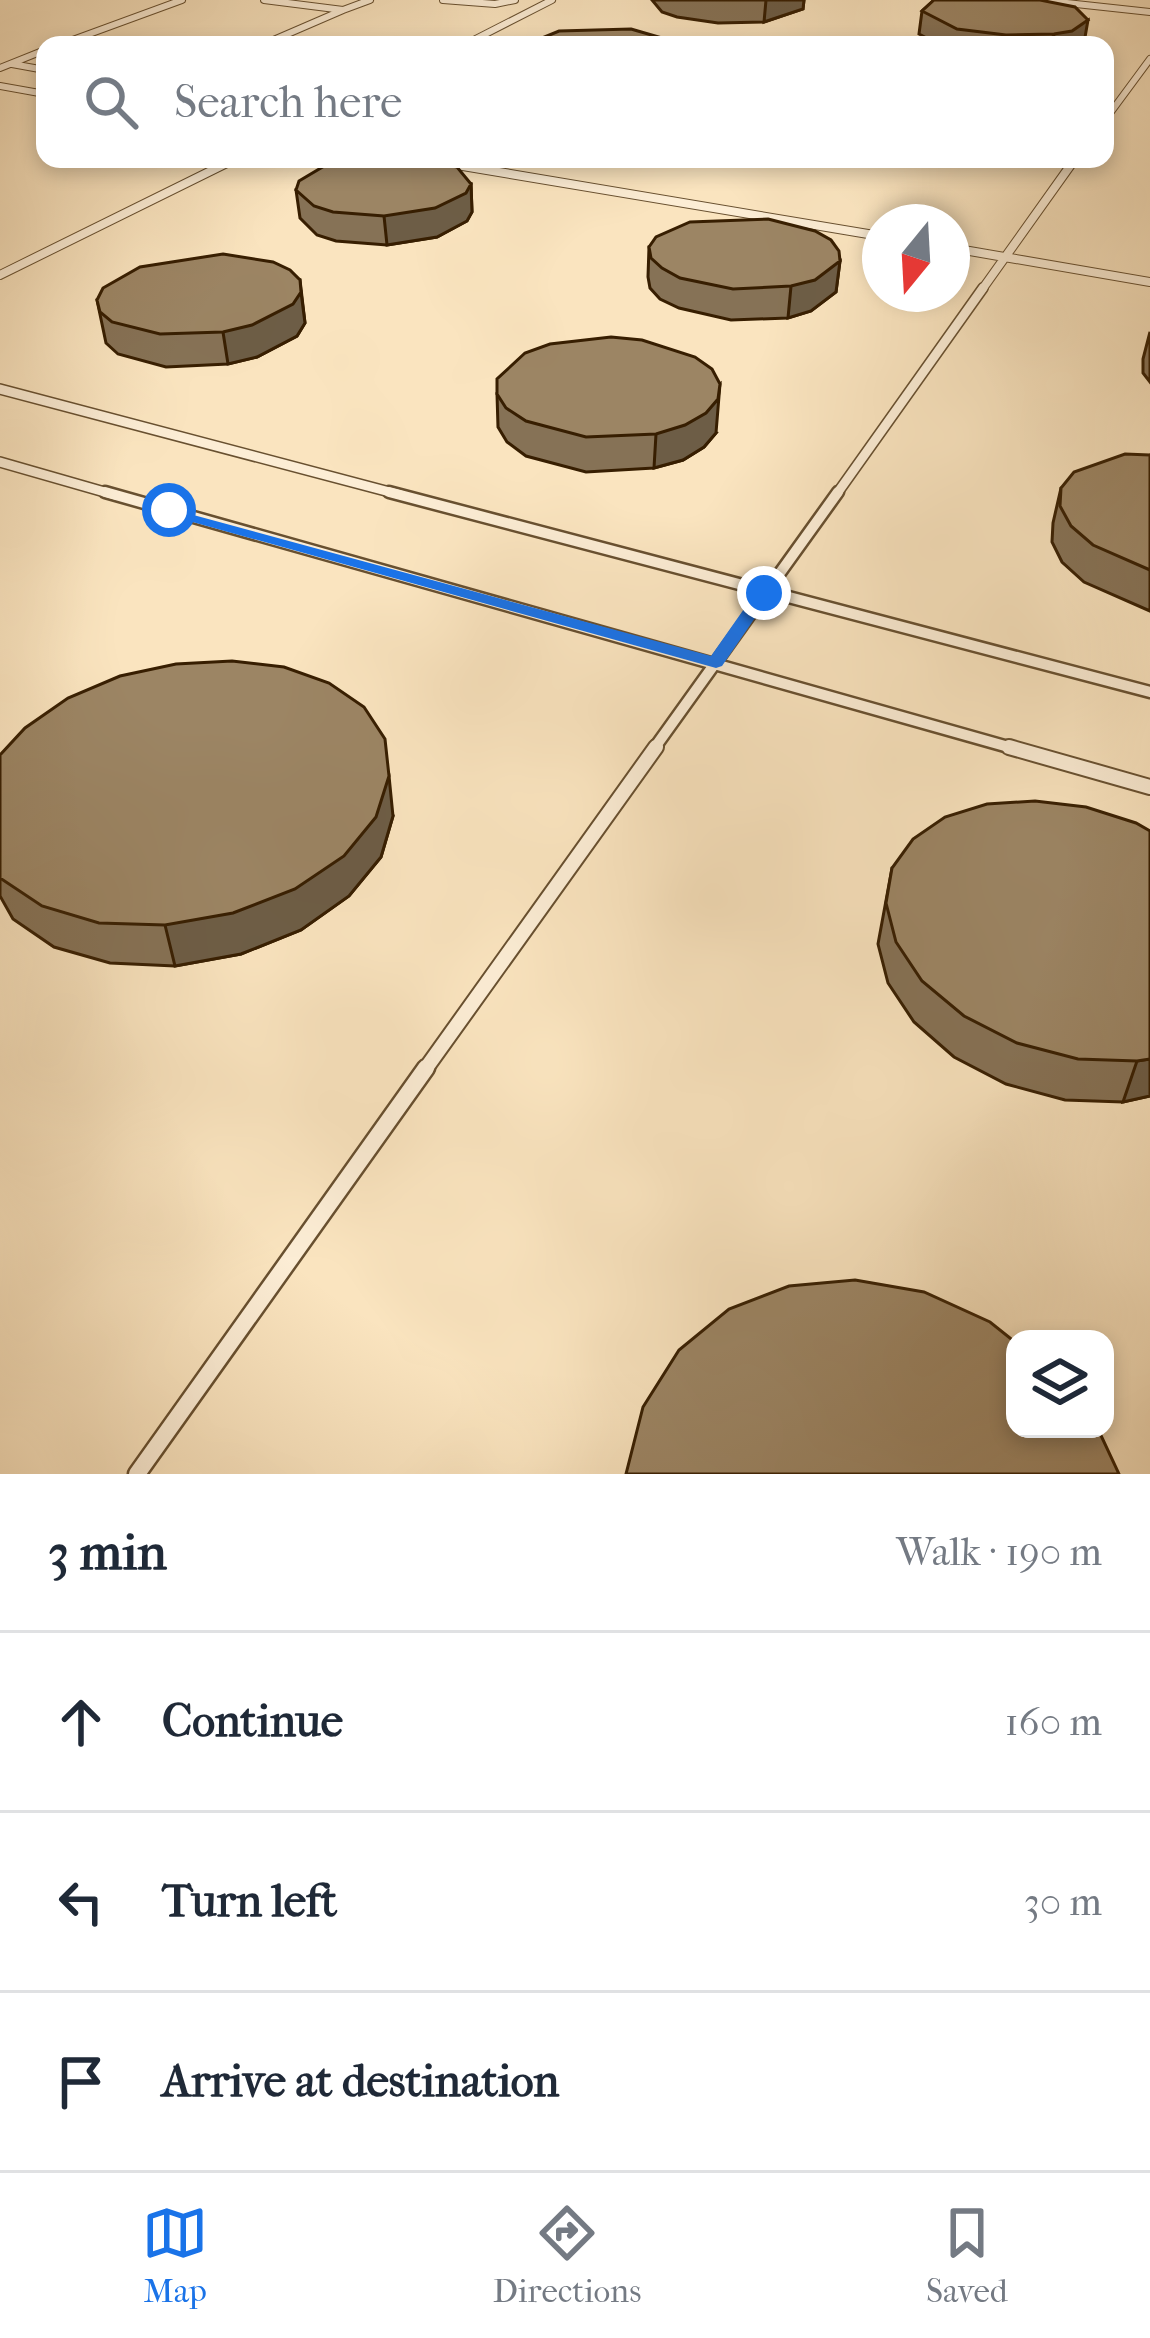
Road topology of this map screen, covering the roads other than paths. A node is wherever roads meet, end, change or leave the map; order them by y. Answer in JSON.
{"nodes":[{"id":1,"x":182,"y":0,"type":"edge"},
{"id":2,"x":264,"y":0,"type":"edge"},
{"id":3,"x":370,"y":0,"type":"edge"},
{"id":4,"x":443,"y":0,"type":"edge"},
{"id":5,"x":515,"y":0,"type":"edge"},
{"id":6,"x":552,"y":0,"type":"edge"},
{"id":7,"x":1040,"y":0,"type":"edge"},
{"id":8,"x":343,"y":10,"type":"junction"},
{"id":9,"x":1150,"y":12,"type":"edge"},
{"id":10,"x":84,"y":36,"type":"edge"},
{"id":11,"x":283,"y":36,"type":"edge"},
{"id":12,"x":482,"y":36,"type":"edge"},
{"id":13,"x":36,"y":54,"type":"edge"},
{"id":14,"x":1150,"y":59,"type":"edge"},
{"id":15,"x":11,"y":64,"type":"junction"},
{"id":16,"x":0,"y":68,"type":"edge"},
{"id":17,"x":36,"y":68,"type":"edge"},
{"id":18,"x":1134,"y":81,"type":"junction"},
{"id":19,"x":1150,"y":83,"type":"edge"},
{"id":20,"x":0,"y":86,"type":"edge"},
{"id":21,"x":36,"y":92,"type":"edge"},
{"id":22,"x":1114,"y":108,"type":"edge"},
{"id":23,"x":217,"y":168,"type":"edge"},
{"id":24,"x":475,"y":168,"type":"edge"},
{"id":25,"x":1070,"y":168,"type":"edge"},
{"id":26,"x":862,"y":233,"type":"edge"},
{"id":27,"x":970,"y":251,"type":"edge"},
{"id":28,"x":1008,"y":256,"type":"junction"},
{"id":29,"x":0,"y":275,"type":"edge"},
{"id":30,"x":1150,"y":281,"type":"edge"},
{"id":31,"x":0,"y":389,"type":"edge"},
{"id":32,"x":0,"y":462,"type":"edge"},
{"id":33,"x":764,"y":593,"type":"junction"},
{"id":34,"x":716,"y":662,"type":"junction"},
{"id":35,"x":1150,"y":692,"type":"edge"},
{"id":36,"x":1150,"y":787,"type":"edge"},
{"id":37,"x":136,"y":1474,"type":"edge"}],
"edges":[{"from":1,"to":10,"type":"lane"},
{"from":2,"to":8,"type":"lane"},
{"from":3,"to":8,"type":"lane"},
{"from":4,"to":5,"type":"lane"},
{"from":6,"to":12,"type":"lane"},
{"from":7,"to":9,"type":"lane"},
{"from":8,"to":11,"type":"lane"},
{"from":13,"to":15,"type":"lane"},
{"from":14,"to":18,"type":"lane"},
{"from":15,"to":16,"type":"lane"},
{"from":15,"to":17,"type":"lane"},
{"from":18,"to":19,"type":"lane"},
{"from":18,"to":22,"type":"lane"},
{"from":20,"to":21,"type":"lane"},
{"from":23,"to":29,"type":"lane"},
{"from":24,"to":26,"type":"lane"},
{"from":25,"to":28,"type":"lane"},
{"from":27,"to":28,"type":"lane"},
{"from":28,"to":30,"type":"lane"},
{"from":28,"to":33,"type":"lane"},
{"from":31,"to":33,"type":"lane"},
{"from":32,"to":34,"type":"lane"},
{"from":33,"to":34,"type":"lane"},
{"from":33,"to":35,"type":"lane"},
{"from":34,"to":36,"type":"lane"},
{"from":34,"to":37,"type":"lane"}]}
